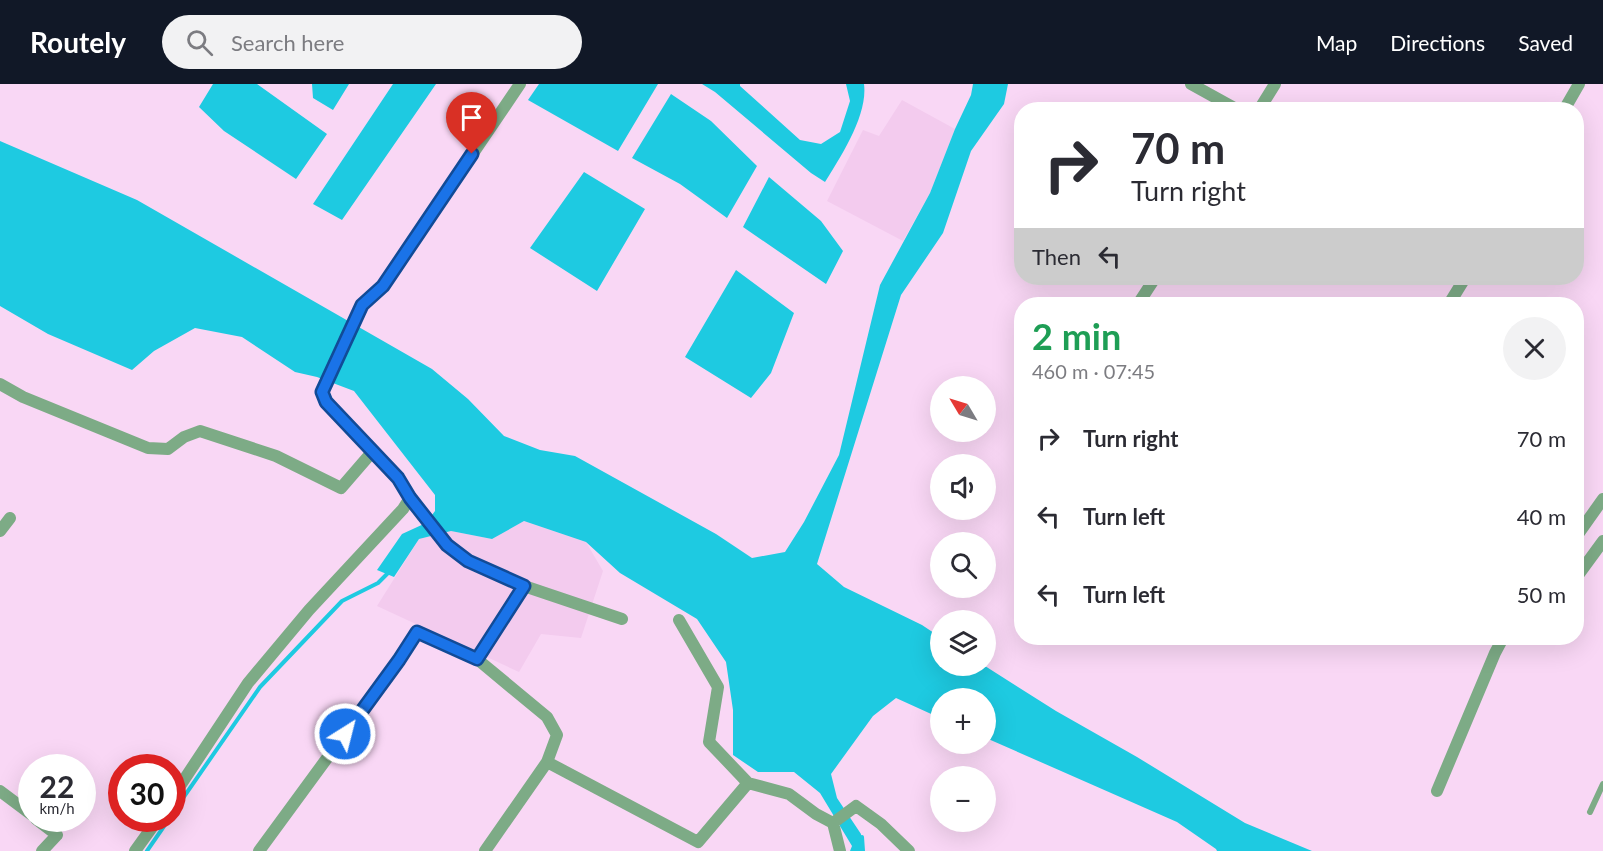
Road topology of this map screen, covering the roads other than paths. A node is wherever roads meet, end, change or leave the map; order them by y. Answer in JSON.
{"nodes":[{"id":1,"x":520,"y":84,"type":"edge"},
{"id":2,"x":1191,"y":84,"type":"edge"},
{"id":3,"x":1275,"y":84,"type":"edge"},
{"id":4,"x":1579,"y":84,"type":"edge"},
{"id":5,"x":1224,"y":102,"type":"edge"},
{"id":6,"x":1264,"y":102,"type":"edge"},
{"id":7,"x":1569,"y":102,"type":"edge"},
{"id":8,"x":0,"y":384,"type":"edge"},
{"id":9,"x":373,"y":451,"type":"junction"},
{"id":10,"x":410,"y":498,"type":"junction"},
{"id":11,"x":1603,"y":499,"type":"edge"},
{"id":12,"x":10,"y":518,"type":"dead end"},
{"id":13,"x":1584,"y":526,"type":"edge"},
{"id":14,"x":0,"y":531,"type":"edge"},
{"id":15,"x":1603,"y":540,"type":"edge"},
{"id":16,"x":1584,"y":567,"type":"edge"},
{"id":17,"x":524,"y":586,"type":"junction"},
{"id":18,"x":622,"y":619,"type":"dead end"},
{"id":19,"x":679,"y":620,"type":"dead end"},
{"id":20,"x":1499,"y":645,"type":"edge"},
{"id":21,"x":477,"y":659,"type":"junction"},
{"id":22,"x":547,"y":762,"type":"junction"},
{"id":23,"x":186,"y":777,"type":"edge"},
{"id":24,"x":748,"y":783,"type":"junction"},
{"id":25,"x":1603,"y":784,"type":"edge"},
{"id":26,"x":0,"y":791,"type":"edge"},
{"id":27,"x":1437,"y":791,"type":"dead end"},
{"id":28,"x":18,"y":804,"type":"edge"},
{"id":29,"x":1590,"y":812,"type":"dead end"},
{"id":30,"x":832,"y":823,"type":"junction"},
{"id":31,"x":53,"y":832,"type":"edge"},
{"id":32,"x":149,"y":832,"type":"edge"},
{"id":33,"x":701,"y":846,"type":"edge"},
{"id":34,"x":42,"y":851,"type":"edge"},
{"id":35,"x":135,"y":851,"type":"edge"},
{"id":36,"x":259,"y":851,"type":"edge"},
{"id":37,"x":485,"y":851,"type":"edge"},
{"id":38,"x":840,"y":851,"type":"edge"},
{"id":39,"x":909,"y":851,"type":"edge"}],
"edges":[{"from":1,"to":9,"type":"street"},
{"from":2,"to":5,"type":"street"},
{"from":3,"to":6,"type":"street"},
{"from":4,"to":7,"type":"street"},
{"from":8,"to":9,"type":"street"},
{"from":9,"to":10,"type":"street"},
{"from":10,"to":17,"type":"street"},
{"from":10,"to":23,"type":"street"},
{"from":11,"to":13,"type":"street"},
{"from":12,"to":14,"type":"street"},
{"from":15,"to":16,"type":"street"},
{"from":17,"to":18,"type":"street"},
{"from":17,"to":21,"type":"street"},
{"from":19,"to":24,"type":"street"},
{"from":20,"to":27,"type":"street"},
{"from":21,"to":22,"type":"street"},
{"from":21,"to":36,"type":"street"},
{"from":22,"to":33,"type":"street"},
{"from":22,"to":37,"type":"street"},
{"from":24,"to":30,"type":"street"},
{"from":24,"to":33,"type":"street"},
{"from":25,"to":29,"type":"lane"},
{"from":26,"to":28,"type":"street"},
{"from":30,"to":38,"type":"street"},
{"from":30,"to":39,"type":"street"},
{"from":31,"to":34,"type":"street"},
{"from":32,"to":35,"type":"street"}]}
